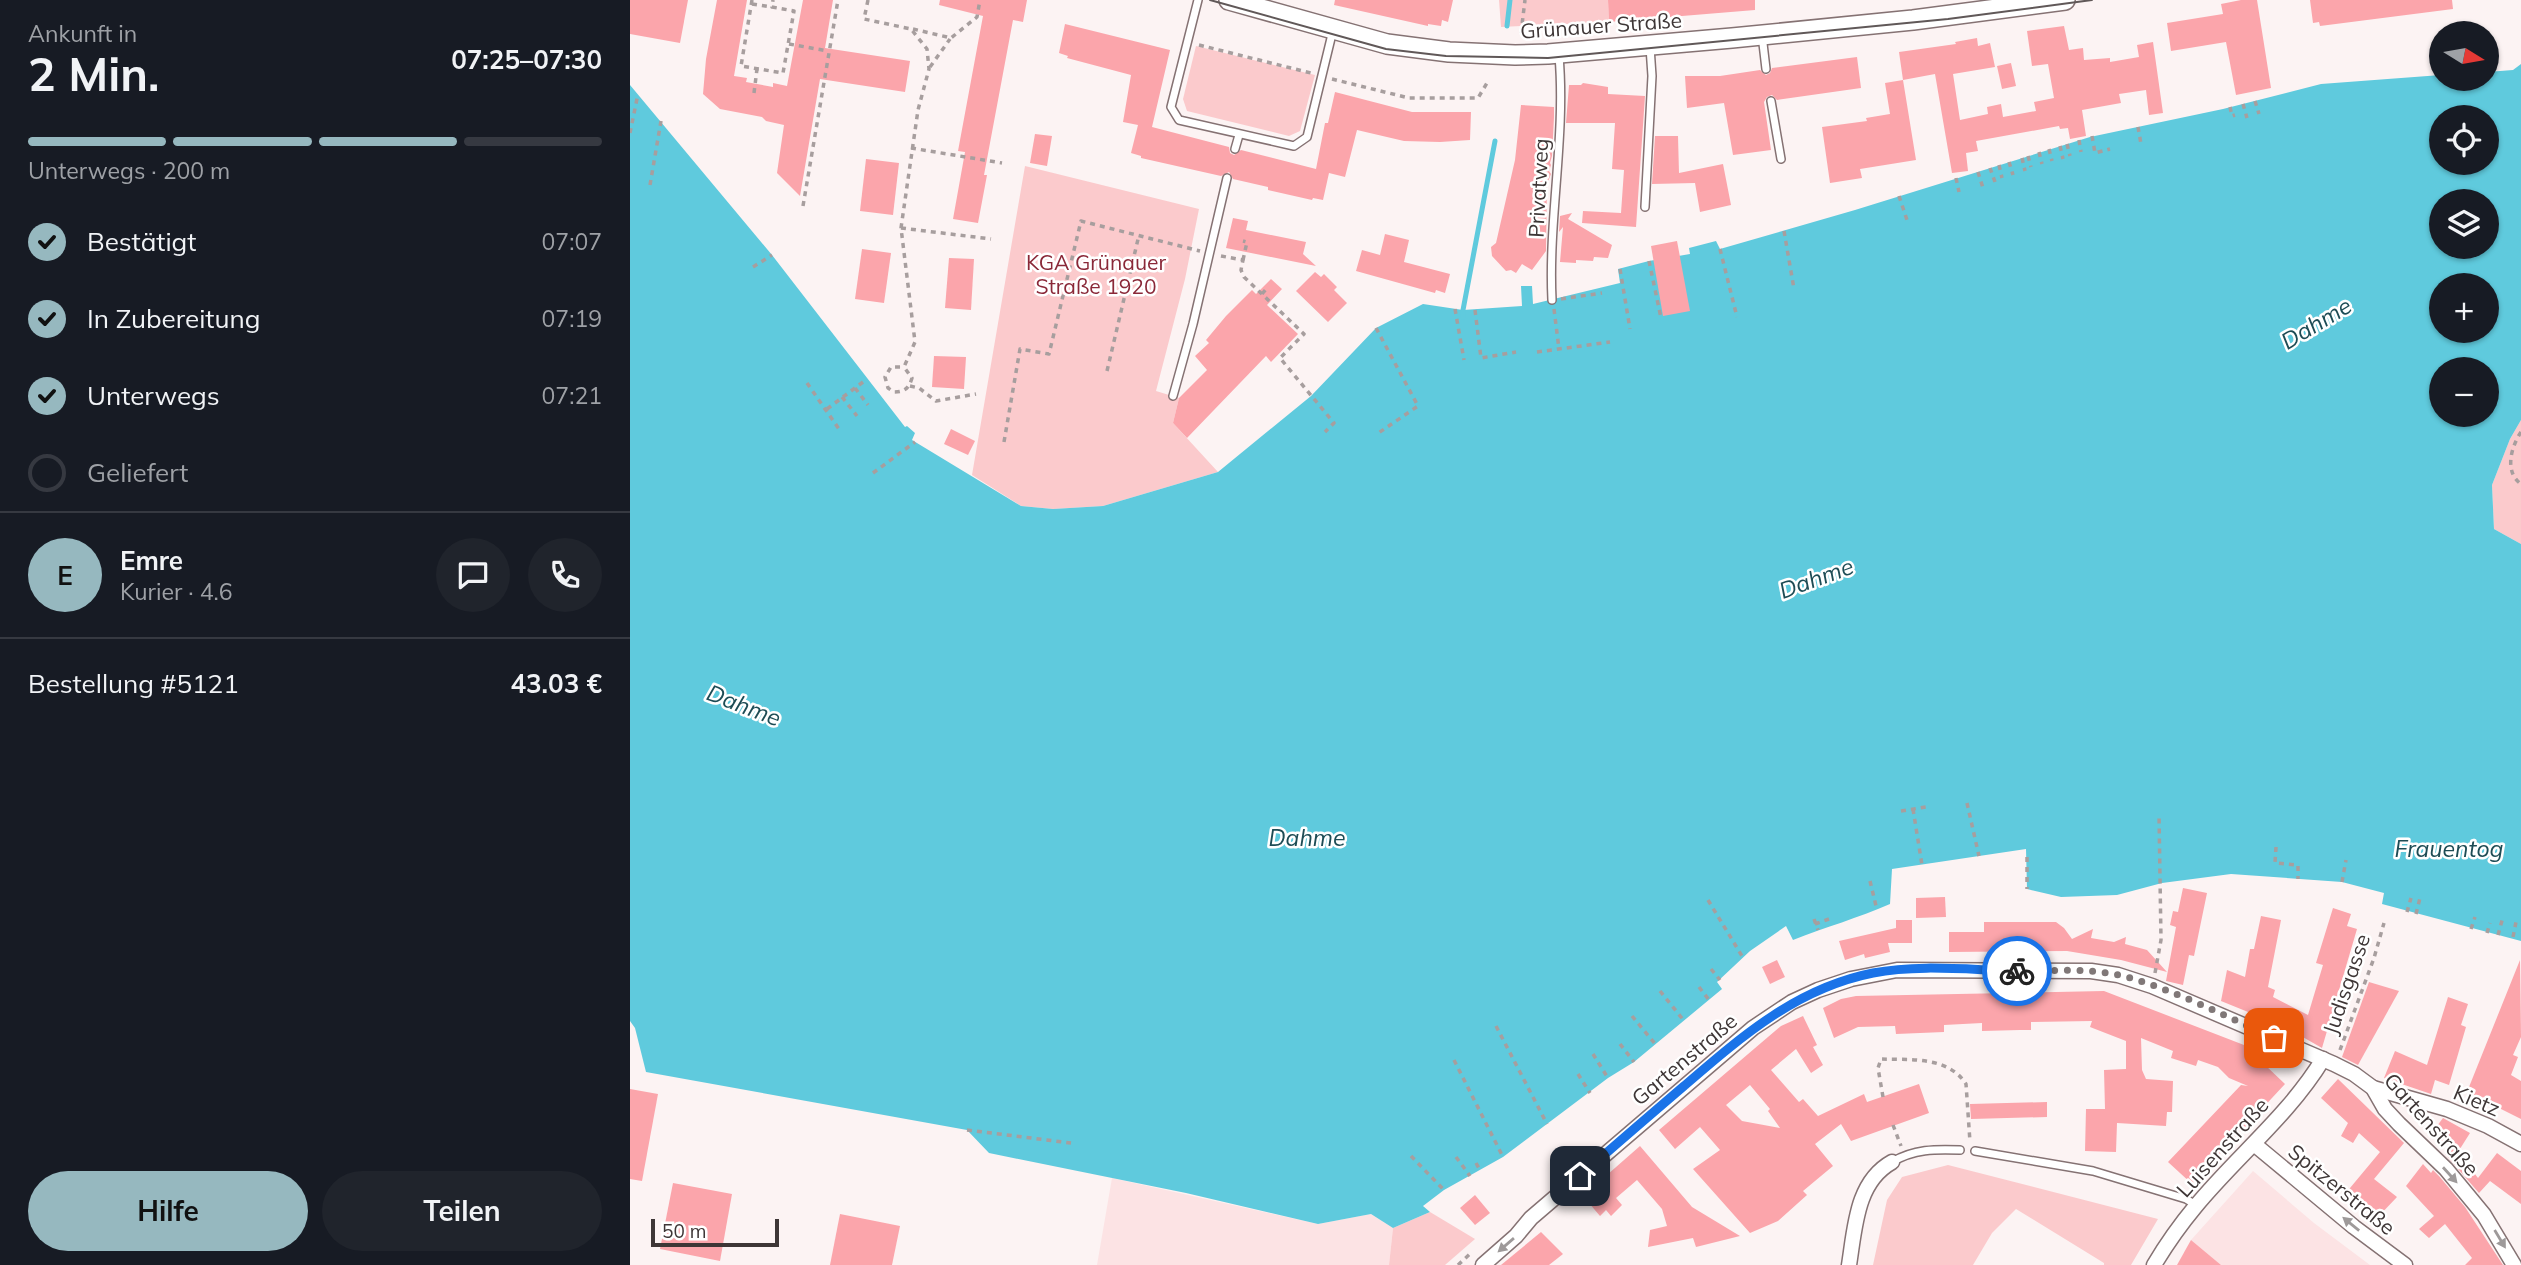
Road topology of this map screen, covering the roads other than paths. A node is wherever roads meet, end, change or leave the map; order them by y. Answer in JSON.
{"nodes":[{"id":1,"x":1198,"y":0,"type":"edge"},
{"id":2,"x":1229,"y":0,"type":"edge"},
{"id":3,"x":2065,"y":0,"type":"edge"},
{"id":4,"x":1333,"y":29,"type":"junction"},
{"id":5,"x":1762,"y":34,"type":"junction"},
{"id":6,"x":1649,"y":45,"type":"junction"},
{"id":7,"x":1559,"y":53,"type":"junction"},
{"id":8,"x":1766,"y":69,"type":"dead end"},
{"id":9,"x":1771,"y":101,"type":"dead end"},
{"id":10,"x":1239,"y":135,"type":"junction"},
{"id":11,"x":1235,"y":149,"type":"dead end"},
{"id":12,"x":1781,"y":159,"type":"dead end"},
{"id":13,"x":1227,"y":178,"type":"dead end"},
{"id":14,"x":1645,"y":207,"type":"dead end"},
{"id":15,"x":1552,"y":300,"type":"road end"},
{"id":16,"x":1172,"y":397,"type":"dead end"},
{"id":17,"x":2330,"y":1057,"type":"junction"},
{"id":18,"x":2373,"y":1088,"type":"junction"},
{"id":19,"x":2254,"y":1144,"type":"junction"},
{"id":20,"x":2521,"y":1144,"type":"edge"},
{"id":21,"x":1960,"y":1150,"type":"dead end"},
{"id":22,"x":1973,"y":1151,"type":"road end"},
{"id":23,"x":1898,"y":1158,"type":"joint"},
{"id":24,"x":2196,"y":1205,"type":"junction"},
{"id":25,"x":1483,"y":1265,"type":"edge"},
{"id":26,"x":1849,"y":1265,"type":"edge"},
{"id":27,"x":2154,"y":1265,"type":"edge"},
{"id":28,"x":2405,"y":1265,"type":"edge"},
{"id":29,"x":2514,"y":1265,"type":"edge"}],
"edges":[{"from":1,"to":10,"type":"lane"},
{"from":2,"to":4,"type":"main road","name":"Grünauer Straße"},
{"from":3,"to":5,"type":"main road","name":"Grünauer Straße"},
{"from":4,"to":7,"type":"main road","name":"Grünauer Straße"},
{"from":4,"to":10,"type":"lane"},
{"from":5,"to":6,"type":"main road","name":"Grünauer Straße"},
{"from":5,"to":8,"type":"lane"},
{"from":6,"to":7,"type":"main road","name":"Grünauer Straße"},
{"from":6,"to":14,"type":"lane"},
{"from":7,"to":15,"type":"lane","name":"Privatweg"},
{"from":9,"to":12,"type":"lane"},
{"from":10,"to":11,"type":"lane"},
{"from":13,"to":16,"type":"lane"},
{"from":17,"to":18,"type":"street","name":"Gartenstraße"},
{"from":17,"to":19,"type":"street","name":"Luisenstraße"},
{"from":17,"to":25,"type":"street","name":"Gartenstraße","one_way":true},
{"from":18,"to":20,"type":"street","name":"Kietz"},
{"from":18,"to":29,"type":"street","name":"Gartenstraße","one_way":true},
{"from":19,"to":24,"type":"street","name":"Luisenstraße"},
{"from":28,"to":19,"type":"street","name":"Spitzerstraße","one_way":true},
{"from":21,"to":23,"type":"lane"},
{"from":22,"to":24,"type":"lane"},
{"from":23,"to":26,"type":"street"},
{"from":24,"to":27,"type":"street","name":"Luisenstraße"}]}
